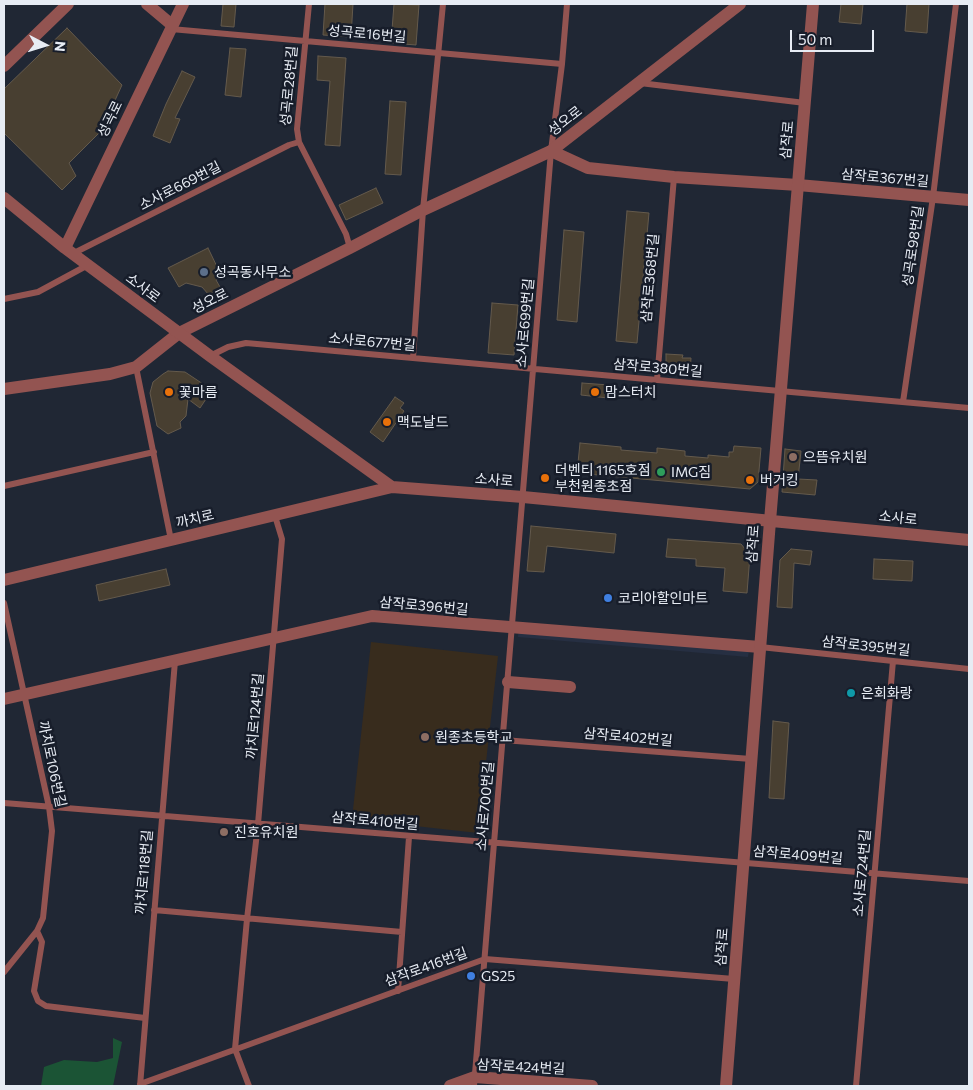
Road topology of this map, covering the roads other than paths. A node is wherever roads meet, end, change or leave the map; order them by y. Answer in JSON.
{"nodes":[{"id":1,"x":68,"y":4,"type":"edge"},
{"id":2,"x":147,"y":4,"type":"edge"},
{"id":3,"x":183,"y":4,"type":"edge"},
{"id":4,"x":309,"y":4,"type":"edge"},
{"id":5,"x":443,"y":4,"type":"edge"},
{"id":6,"x":567,"y":4,"type":"edge"},
{"id":7,"x":740,"y":4,"type":"edge"},
{"id":8,"x":813,"y":4,"type":"edge"},
{"id":9,"x":956,"y":4,"type":"edge"},
{"id":10,"x":172,"y":27,"type":"junction"},
{"id":11,"x":305,"y":41,"type":"junction"},
{"id":12,"x":439,"y":53,"type":"junction"},
{"id":13,"x":562,"y":64,"type":"junction"},
{"id":14,"x":4,"y":66,"type":"edge"},
{"id":15,"x":638,"y":83,"type":"junction"},
{"id":16,"x":805,"y":103,"type":"junction"},
{"id":17,"x":299,"y":142,"type":"junction"},
{"id":18,"x":551,"y":151,"type":"junction"},
{"id":19,"x":674,"y":177,"type":"junction"},
{"id":20,"x":798,"y":185,"type":"junction"},
{"id":21,"x":933,"y":197,"type":"junction"},
{"id":22,"x":4,"y":198,"type":"edge"},
{"id":23,"x":969,"y":200,"type":"edge"},
{"id":24,"x":423,"y":210,"type":"junction"},
{"id":25,"x":350,"y":248,"type":"junction"},
{"id":26,"x":68,"y":251,"type":"junction"},
{"id":27,"x":88,"y":265,"type":"junction"},
{"id":28,"x":4,"y":299,"type":"edge"},
{"id":29,"x":179,"y":333,"type":"junction"},
{"id":30,"x":210,"y":356,"type":"junction"},
{"id":31,"x":413,"y":358,"type":"junction"},
{"id":32,"x":136,"y":367,"type":"junction"},
{"id":33,"x":534,"y":370,"type":"junction"},
{"id":34,"x":656,"y":380,"type":"junction"},
{"id":35,"x":4,"y":389,"type":"edge"},
{"id":36,"x":781,"y":392,"type":"junction"},
{"id":37,"x":903,"y":402,"type":"junction"},
{"id":38,"x":969,"y":408,"type":"edge"},
{"id":39,"x":154,"y":452,"type":"junction"},
{"id":40,"x":4,"y":486,"type":"edge"},
{"id":41,"x":392,"y":487,"type":"junction"},
{"id":42,"x":523,"y":498,"type":"junction"},
{"id":43,"x":275,"y":516,"type":"junction"},
{"id":44,"x":770,"y":520,"type":"junction"},
{"id":45,"x":171,"y":540,"type":"junction"},
{"id":46,"x":969,"y":540,"type":"edge"},
{"id":47,"x":4,"y":580,"type":"edge"},
{"id":48,"x":4,"y":603,"type":"edge"},
{"id":49,"x":512,"y":628,"type":"junction"},
{"id":50,"x":274,"y":638,"type":"junction"},
{"id":51,"x":760,"y":647,"type":"junction"},
{"id":52,"x":175,"y":661,"type":"junction"},
{"id":53,"x":893,"y":661,"type":"junction"},
{"id":54,"x":969,"y":669,"type":"edge"},
{"id":55,"x":508,"y":682,"type":"junction"},
{"id":56,"x":570,"y":687,"type":"dead end"},
{"id":57,"x":24,"y":694,"type":"junction"},
{"id":58,"x":4,"y":699,"type":"edge"},
{"id":59,"x":503,"y":740,"type":"junction"},
{"id":60,"x":751,"y":759,"type":"junction"},
{"id":61,"x":4,"y":803,"type":"edge"},
{"id":62,"x":49,"y":807,"type":"junction"},
{"id":63,"x":162,"y":816,"type":"junction"},
{"id":64,"x":258,"y":824,"type":"junction"},
{"id":65,"x":409,"y":837,"type":"junction"},
{"id":66,"x":494,"y":844,"type":"junction"},
{"id":67,"x":743,"y":863,"type":"junction"},
{"id":68,"x":874,"y":874,"type":"junction"},
{"id":69,"x":969,"y":881,"type":"edge"},
{"id":70,"x":154,"y":910,"type":"junction"},
{"id":71,"x":247,"y":919,"type":"junction"},
{"id":72,"x":38,"y":931,"type":"junction"},
{"id":73,"x":402,"y":932,"type":"junction"},
{"id":74,"x":484,"y":959,"type":"junction"},
{"id":75,"x":4,"y":972,"type":"edge"},
{"id":76,"x":734,"y":979,"type":"junction"},
{"id":77,"x":398,"y":991,"type":"junction"},
{"id":78,"x":145,"y":1018,"type":"junction"},
{"id":79,"x":235,"y":1050,"type":"junction"},
{"id":80,"x":474,"y":1082,"type":"edge"},
{"id":81,"x":140,"y":1085,"type":"edge"},
{"id":82,"x":249,"y":1086,"type":"edge"},
{"id":83,"x":450,"y":1086,"type":"edge"},
{"id":84,"x":592,"y":1086,"type":"edge"},
{"id":85,"x":726,"y":1086,"type":"edge"},
{"id":86,"x":856,"y":1086,"type":"edge"}],
"edges":[{"from":1,"to":14,"type":"street"},
{"from":2,"to":10,"type":"street"},
{"from":3,"to":10,"type":"street","name":"성곡로"},
{"from":4,"to":11,"type":"lane","name":"성곡로28번길"},
{"from":5,"to":12,"type":"lane"},
{"from":6,"to":13,"type":"lane","name":"소사로699번길"},
{"from":7,"to":15,"type":"street","name":"성오로"},
{"from":8,"to":16,"type":"street","name":"삼작로"},
{"from":9,"to":21,"type":"lane","name":"성곡로98번길"},
{"from":10,"to":11,"type":"lane","name":"성곡로16번길"},
{"from":10,"to":26,"type":"street","name":"성곡로"},
{"from":11,"to":12,"type":"lane","name":"성곡로16번길"},
{"from":11,"to":17,"type":"lane","name":"성곡로28번길"},
{"from":12,"to":13,"type":"lane","name":"성곡로16번길"},
{"from":12,"to":24,"type":"lane"},
{"from":13,"to":18,"type":"lane","name":"소사로699번길"},
{"from":15,"to":16,"type":"lane"},
{"from":15,"to":18,"type":"street","name":"성오로"},
{"from":16,"to":20,"type":"street","name":"삼작로"},
{"from":17,"to":25,"type":"lane","name":"성곡로28번길"},
{"from":17,"to":26,"type":"lane","name":"소사로669번길"},
{"from":18,"to":19,"type":"street"},
{"from":18,"to":24,"type":"street","name":"성오로"},
{"from":18,"to":33,"type":"lane","name":"소사로699번길"},
{"from":19,"to":20,"type":"street"},
{"from":19,"to":34,"type":"lane","name":"삼작로368번길"},
{"from":20,"to":21,"type":"street","name":"삼작로367번길"},
{"from":20,"to":36,"type":"street","name":"삼작로"},
{"from":21,"to":23,"type":"street","name":"삼작로367번길"},
{"from":21,"to":37,"type":"lane","name":"성곡로98번길"},
{"from":22,"to":26,"type":"street","name":"소사로"},
{"from":24,"to":25,"type":"street","name":"성오로"},
{"from":24,"to":31,"type":"lane"},
{"from":25,"to":29,"type":"street","name":"성오로"},
{"from":26,"to":27,"type":"street","name":"소사로"},
{"from":27,"to":28,"type":"lane"},
{"from":27,"to":29,"type":"street","name":"소사로"},
{"from":29,"to":30,"type":"street","name":"소사로"},
{"from":29,"to":32,"type":"street","name":"성오로"},
{"from":30,"to":31,"type":"lane","name":"소사로677번길"},
{"from":30,"to":41,"type":"street","name":"소사로"},
{"from":31,"to":33,"type":"lane","name":"소사로677번길"},
{"from":32,"to":35,"type":"street","name":"성오로"},
{"from":32,"to":39,"type":"lane"},
{"from":33,"to":34,"type":"lane","name":"삼작로380번길"},
{"from":33,"to":42,"type":"lane","name":"소사로699번길"},
{"from":34,"to":36,"type":"lane","name":"삼작로380번길"},
{"from":36,"to":37,"type":"lane","name":"삼작로380번길"},
{"from":36,"to":44,"type":"street","name":"삼작로"},
{"from":37,"to":38,"type":"lane","name":"삼작로380번길"},
{"from":39,"to":40,"type":"lane"},
{"from":39,"to":45,"type":"lane"},
{"from":41,"to":42,"type":"street","name":"소사로"},
{"from":41,"to":43,"type":"street","name":"까치로"},
{"from":42,"to":44,"type":"street","name":"소사로"},
{"from":42,"to":49,"type":"lane","name":"소사로700번길"},
{"from":43,"to":45,"type":"street","name":"까치로"},
{"from":43,"to":50,"type":"lane","name":"까치로124번길"},
{"from":44,"to":46,"type":"street","name":"소사로"},
{"from":44,"to":51,"type":"street","name":"삼작로"},
{"from":45,"to":47,"type":"street","name":"까치로"},
{"from":48,"to":57,"type":"lane","name":"까치로106번길"},
{"from":49,"to":50,"type":"street","name":"삼작로396번길"},
{"from":49,"to":51,"type":"street","name":"삼작로396번길"},
{"from":49,"to":55,"type":"lane","name":"소사로700번길"},
{"from":50,"to":52,"type":"street","name":"삼작로396번길"},
{"from":50,"to":64,"type":"lane","name":"까치로124번길"},
{"from":51,"to":53,"type":"lane","name":"삼작로395번길"},
{"from":51,"to":60,"type":"street","name":"삼작로"},
{"from":52,"to":57,"type":"street","name":"삼작로396번길"},
{"from":52,"to":63,"type":"lane","name":"까치로118번길"},
{"from":53,"to":54,"type":"lane","name":"삼작로395번길"},
{"from":53,"to":68,"type":"lane","name":"소사로724번길"},
{"from":55,"to":56,"type":"street"},
{"from":55,"to":59,"type":"lane","name":"소사로700번길"},
{"from":57,"to":58,"type":"street","name":"삼작로396번길"},
{"from":57,"to":62,"type":"lane","name":"까치로106번길"},
{"from":59,"to":60,"type":"lane","name":"삼작로402번길"},
{"from":59,"to":66,"type":"lane","name":"소사로700번길"},
{"from":60,"to":67,"type":"street","name":"삼작로"},
{"from":61,"to":62,"type":"lane","name":"삼작로410번길"},
{"from":62,"to":63,"type":"lane","name":"삼작로410번길"},
{"from":62,"to":72,"type":"lane","name":"까치로106번길"},
{"from":63,"to":64,"type":"lane","name":"삼작로410번길"},
{"from":63,"to":70,"type":"lane","name":"까치로118번길"},
{"from":64,"to":65,"type":"lane","name":"삼작로410번길"},
{"from":64,"to":71,"type":"lane","name":"까치로124번길"},
{"from":65,"to":66,"type":"lane","name":"삼작로410번길"},
{"from":65,"to":73,"type":"lane"},
{"from":66,"to":67,"type":"lane","name":"삼작로410번길"},
{"from":66,"to":74,"type":"lane","name":"소사로700번길"},
{"from":67,"to":68,"type":"lane","name":"삼작로409번길"},
{"from":67,"to":76,"type":"street","name":"삼작로"},
{"from":68,"to":69,"type":"lane","name":"삼작로409번길"},
{"from":68,"to":86,"type":"lane","name":"소사로724번길"},
{"from":70,"to":71,"type":"lane"},
{"from":70,"to":78,"type":"lane","name":"까치로118번길"},
{"from":71,"to":73,"type":"lane"},
{"from":71,"to":79,"type":"lane","name":"까치로124번길"},
{"from":72,"to":75,"type":"lane","name":"까치로106번길"},
{"from":72,"to":78,"type":"lane","name":"까치로106번길"},
{"from":73,"to":77,"type":"lane"},
{"from":74,"to":76,"type":"lane","name":"삼작로416번길"},
{"from":74,"to":77,"type":"lane","name":"삼작로416번길"},
{"from":74,"to":80,"type":"lane","name":"소사로700번길"},
{"from":76,"to":85,"type":"street","name":"삼작로"},
{"from":77,"to":79,"type":"lane","name":"삼작로416번길"},
{"from":78,"to":81,"type":"lane","name":"까치로118번길"},
{"from":79,"to":81,"type":"lane","name":"삼작로416번길"},
{"from":79,"to":82,"type":"lane","name":"까치로124번길"},
{"from":80,"to":83,"type":"street","name":"삼작로424번길"},
{"from":80,"to":84,"type":"street","name":"삼작로424번길"}]}
